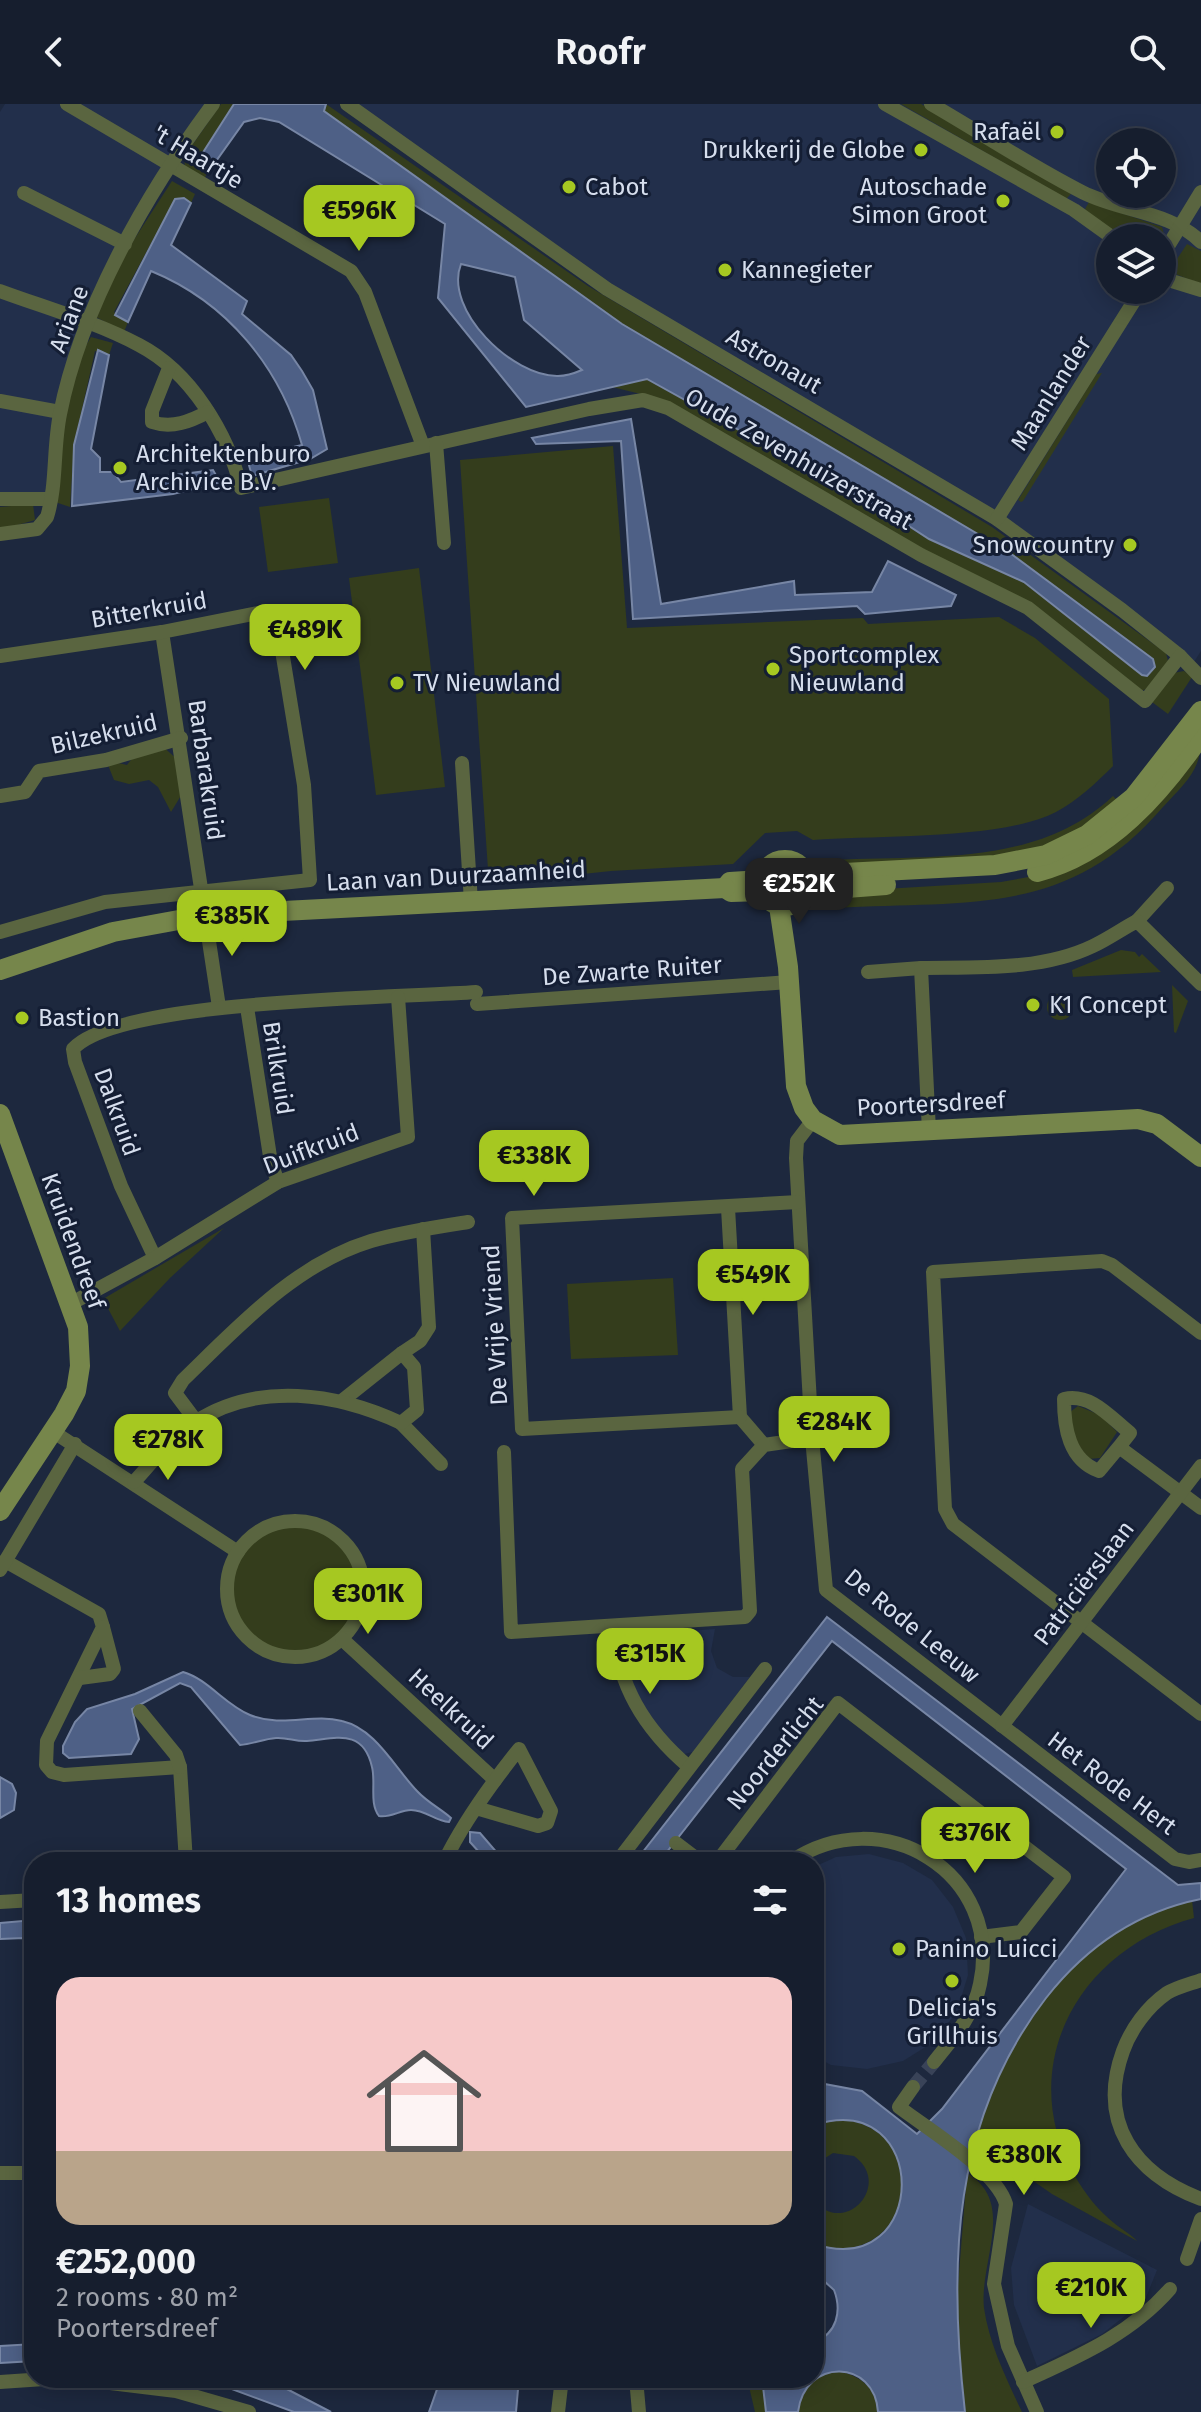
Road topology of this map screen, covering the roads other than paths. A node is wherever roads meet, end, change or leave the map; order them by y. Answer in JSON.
{"nodes":[{"id":1,"x":67,"y":104,"type":"edge"},
{"id":2,"x":213,"y":104,"type":"edge"},
{"id":3,"x":347,"y":104,"type":"edge"},
{"id":4,"x":886,"y":104,"type":"edge"},
{"id":5,"x":931,"y":104,"type":"edge"},
{"id":6,"x":172,"y":166,"type":"junction"},
{"id":7,"x":1201,"y":192,"type":"edge"},
{"id":8,"x":24,"y":193,"type":"dead end"},
{"id":9,"x":1083,"y":193,"type":"junction"},
{"id":10,"x":1074,"y":210,"type":"junction"},
{"id":11,"x":1180,"y":225,"type":"junction"},
{"id":12,"x":1096,"y":226,"type":"edge"},
{"id":13,"x":1176,"y":232,"type":"edge"},
{"id":14,"x":1201,"y":242,"type":"edge"},
{"id":15,"x":125,"y":244,"type":"junction"},
{"id":16,"x":1176,"y":282,"type":"edge"},
{"id":17,"x":1201,"y":290,"type":"edge"},
{"id":18,"x":0,"y":291,"type":"edge"},
{"id":19,"x":1132,"y":304,"type":"edge"},
{"id":20,"x":86,"y":324,"type":"junction"},
{"id":21,"x":169,"y":368,"type":"junction"},
{"id":22,"x":0,"y":401,"type":"edge"},
{"id":23,"x":60,"y":412,"type":"junction"},
{"id":24,"x":208,"y":412,"type":"junction"},
{"id":25,"x":430,"y":444,"type":"junction"},
{"id":26,"x":0,"y":499,"type":"edge"},
{"id":27,"x":50,"y":499,"type":"junction"},
{"id":28,"x":997,"y":519,"type":"junction"},
{"id":29,"x":0,"y":534,"type":"edge"},
{"id":30,"x":444,"y":543,"type":"dead end"},
{"id":31,"x":162,"y":632,"type":"junction"},
{"id":32,"x":0,"y":656,"type":"edge"},
{"id":33,"x":1180,"y":656,"type":"junction"},
{"id":34,"x":1201,"y":664,"type":"edge"},
{"id":35,"x":1201,"y":678,"type":"edge"},
{"id":36,"x":1201,"y":711,"type":"edge"},
{"id":37,"x":1201,"y":735,"type":"edge"},
{"id":38,"x":181,"y":738,"type":"junction"},
{"id":39,"x":462,"y":763,"type":"dead end"},
{"id":40,"x":0,"y":796,"type":"edge"},
{"id":41,"x":762,"y":886,"type":"junction"},
{"id":42,"x":1167,"y":888,"type":"dead end"},
{"id":43,"x":201,"y":892,"type":"junction"},
{"id":44,"x":796,"y":894,"type":"junction"},
{"id":45,"x":471,"y":902,"type":"junction"},
{"id":46,"x":206,"y":915,"type":"junction"},
{"id":47,"x":1137,"y":921,"type":"junction"},
{"id":48,"x":0,"y":932,"type":"edge"},
{"id":49,"x":2,"y":968,"type":"edge"},
{"id":50,"x":921,"y":968,"type":"junction"},
{"id":51,"x":868,"y":972,"type":"dead end"},
{"id":52,"x":789,"y":975,"type":"junction"},
{"id":53,"x":1201,"y":984,"type":"edge"},
{"id":54,"x":398,"y":997,"type":"junction"},
{"id":55,"x":477,"y":998,"type":"joint"},
{"id":56,"x":219,"y":1007,"type":"junction"},
{"id":57,"x":247,"y":1007,"type":"junction"},
{"id":58,"x":0,"y":1114,"type":"edge"},
{"id":59,"x":813,"y":1120,"type":"junction"},
{"id":60,"x":929,"y":1131,"type":"junction"},
{"id":61,"x":1201,"y":1157,"type":"edge"},
{"id":62,"x":278,"y":1182,"type":"junction"},
{"id":63,"x":798,"y":1202,"type":"junction"},
{"id":64,"x":728,"y":1208,"type":"junction"},
{"id":65,"x":468,"y":1222,"type":"dead end"},
{"id":66,"x":423,"y":1229,"type":"junction"},
{"id":67,"x":155,"y":1258,"type":"junction"},
{"id":68,"x":70,"y":1304,"type":"junction"},
{"id":69,"x":1201,"y":1333,"type":"edge"},
{"id":70,"x":402,"y":1353,"type":"junction"},
{"id":71,"x":343,"y":1400,"type":"junction"},
{"id":72,"x":740,"y":1417,"type":"junction"},
{"id":73,"x":196,"y":1421,"type":"junction"},
{"id":74,"x":401,"y":1423,"type":"junction"},
{"id":75,"x":52,"y":1431,"type":"junction"},
{"id":76,"x":812,"y":1438,"type":"junction"},
{"id":77,"x":759,"y":1440,"type":"junction"},
{"id":78,"x":75,"y":1444,"type":"junction"},
{"id":79,"x":1119,"y":1447,"type":"junction"},
{"id":80,"x":38,"y":1452,"type":"junction"},
{"id":81,"x":504,"y":1452,"type":"dead end"},
{"id":82,"x":441,"y":1464,"type":"dead end"},
{"id":83,"x":1201,"y":1466,"type":"edge"},
{"id":84,"x":60,"y":1469,"type":"junction"},
{"id":85,"x":134,"y":1482,"type":"junction"},
{"id":86,"x":1181,"y":1492,"type":"junction"},
{"id":87,"x":1201,"y":1508,"type":"edge"},
{"id":88,"x":0,"y":1511,"type":"edge"},
{"id":89,"x":238,"y":1552,"type":"junction"},
{"id":90,"x":2,"y":1566,"type":"edge"},
{"id":91,"x":1082,"y":1622,"type":"junction"},
{"id":92,"x":611,"y":1626,"type":"junction"},
{"id":93,"x":103,"y":1627,"type":"junction"},
{"id":94,"x":342,"y":1639,"type":"junction"},
{"id":95,"x":765,"y":1669,"type":"dead end"},
{"id":96,"x":80,"y":1678,"type":"junction"},
{"id":97,"x":140,"y":1711,"type":"dead end"},
{"id":98,"x":1201,"y":1714,"type":"edge"},
{"id":99,"x":1002,"y":1726,"type":"junction"},
{"id":100,"x":180,"y":1767,"type":"junction"},
{"id":101,"x":689,"y":1767,"type":"junction"},
{"id":102,"x":495,"y":1780,"type":"junction"},
{"id":103,"x":476,"y":1808,"type":"junction"},
{"id":104,"x":676,"y":1843,"type":"dead end"},
{"id":105,"x":185,"y":1852,"type":"edge"},
{"id":106,"x":450,"y":1852,"type":"edge"},
{"id":107,"x":625,"y":1852,"type":"edge"},
{"id":108,"x":688,"y":1852,"type":"edge"},
{"id":109,"x":725,"y":1852,"type":"edge"},
{"id":110,"x":809,"y":1852,"type":"edge"},
{"id":111,"x":1201,"y":1860,"type":"edge"},
{"id":112,"x":24,"y":1901,"type":"edge"},
{"id":113,"x":0,"y":1902,"type":"edge"},
{"id":114,"x":981,"y":1937,"type":"junction"},
{"id":115,"x":1201,"y":1980,"type":"edge"},
{"id":116,"x":934,"y":2062,"type":"tunnel mouth"},
{"id":117,"x":910,"y":2092,"type":"dead end"},
{"id":118,"x":0,"y":2173,"type":"edge"},
{"id":119,"x":24,"y":2173,"type":"edge"},
{"id":120,"x":1201,"y":2199,"type":"edge"},
{"id":121,"x":1201,"y":2219,"type":"edge"},
{"id":122,"x":1187,"y":2259,"type":"dead end"},
{"id":123,"x":1170,"y":2289,"type":"dead end"},
{"id":124,"x":24,"y":2380,"type":"edge"},
{"id":125,"x":0,"y":2382,"type":"edge"},
{"id":126,"x":1023,"y":2382,"type":"junction"},
{"id":127,"x":151,"y":2388,"type":"edge"},
{"id":128,"x":561,"y":2388,"type":"edge"},
{"id":129,"x":637,"y":2388,"type":"edge"},
{"id":130,"x":249,"y":2412,"type":"edge"},
{"id":131,"x":558,"y":2412,"type":"edge"},
{"id":132,"x":639,"y":2412,"type":"edge"},
{"id":133,"x":1037,"y":2412,"type":"edge"}],
"edges":[{"from":1,"to":6,"type":"street","name":"'t Haartje"},
{"from":2,"to":6,"type":"street","name":"Ariane"},
{"from":3,"to":28,"type":"street","name":"Astronaut"},
{"from":4,"to":10,"type":"street"},
{"from":5,"to":9,"type":"street"},
{"from":6,"to":15,"type":"street","name":"Ariane"},
{"from":6,"to":25,"type":"street","name":"'t Haartje"},
{"from":7,"to":11,"type":"street"},
{"from":8,"to":15,"type":"street"},
{"from":9,"to":10,"type":"street"},
{"from":9,"to":11,"type":"street"},
{"from":10,"to":12,"type":"street"},
{"from":11,"to":13,"type":"street"},
{"from":11,"to":14,"type":"street"},
{"from":15,"to":20,"type":"street","name":"Ariane"},
{"from":16,"to":17,"type":"street"},
{"from":18,"to":20,"type":"street"},
{"from":19,"to":28,"type":"street","name":"Maanlander"},
{"from":20,"to":21,"type":"street"},
{"from":20,"to":23,"type":"street","name":"Ariane"},
{"from":21,"to":24,"type":"street"},
{"from":21,"to":24,"type":"street"},
{"from":22,"to":23,"type":"street"},
{"from":23,"to":27,"type":"street","name":"Ariane"},
{"from":24,"to":25,"type":"street","name":"Oude Zevenhuizerstraat"},
{"from":25,"to":30,"type":"street","name":"'t Haartje"},
{"from":25,"to":33,"type":"street","name":"Oude Zevenhuizerstraat"},
{"from":26,"to":27,"type":"street"},
{"from":27,"to":29,"type":"street","name":"Ariane"},
{"from":28,"to":33,"type":"street","name":"Astronaut"},
{"from":31,"to":32,"type":"street","name":"Bitterkruid"},
{"from":31,"to":38,"type":"street","name":"Barbarakruid"},
{"from":31,"to":43,"type":"street","name":"Bitterkruid"},
{"from":33,"to":34,"type":"street","name":"Astronaut"},
{"from":33,"to":35,"type":"street","name":"Astronaut"},
{"from":36,"to":44,"type":"street"},
{"from":37,"to":44,"type":"street"},
{"from":38,"to":40,"type":"street","name":"Bilzekruid"},
{"from":38,"to":43,"type":"street","name":"Barbarakruid"},
{"from":39,"to":45,"type":"street"},
{"from":41,"to":44,"type":"street"},
{"from":41,"to":44,"type":"street"},
{"from":41,"to":45,"type":"street","name":"Laan van Duurzaamheid"},
{"from":42,"to":47,"type":"street"},
{"from":43,"to":46,"type":"street","name":"Barbarakruid"},
{"from":43,"to":48,"type":"street"},
{"from":44,"to":52,"type":"street"},
{"from":45,"to":46,"type":"street","name":"Laan van Duurzaamheid"},
{"from":46,"to":49,"type":"street","name":"Laan van Duurzaamheid"},
{"from":46,"to":56,"type":"street"},
{"from":47,"to":50,"type":"street"},
{"from":47,"to":53,"type":"street"},
{"from":50,"to":51,"type":"street"},
{"from":50,"to":60,"type":"street"},
{"from":52,"to":55,"type":"street","name":"De Zwarte Ruiter"},
{"from":52,"to":59,"type":"street"},
{"from":54,"to":55,"type":"street","name":"Dalkruid"},
{"from":54,"to":57,"type":"street","name":"Dalkruid"},
{"from":54,"to":62,"type":"street","name":"Duifkruid"},
{"from":56,"to":57,"type":"street","name":"Dalkruid"},
{"from":56,"to":67,"type":"street","name":"Dalkruid"},
{"from":57,"to":62,"type":"street","name":"Brilkruid"},
{"from":58,"to":68,"type":"street","name":"Kruidendreef"},
{"from":59,"to":60,"type":"street","name":"Poortersdreef"},
{"from":59,"to":63,"type":"street","name":"De Rode Leeuw"},
{"from":60,"to":61,"type":"street","name":"Poortersdreef"},
{"from":62,"to":67,"type":"street","name":"Duifkruid"},
{"from":63,"to":64,"type":"street","name":"De Vrije Vriend"},
{"from":63,"to":76,"type":"street","name":"De Rode Leeuw"},
{"from":64,"to":72,"type":"street"},
{"from":64,"to":72,"type":"street","name":"De Vrije Vriend"},
{"from":65,"to":66,"type":"street"},
{"from":66,"to":70,"type":"street"},
{"from":66,"to":73,"type":"street"},
{"from":67,"to":68,"type":"street","name":"Duifkruid"},
{"from":68,"to":75,"type":"street","name":"Kruidendreef"},
{"from":69,"to":91,"type":"street"},
{"from":70,"to":71,"type":"street"},
{"from":70,"to":74,"type":"street"},
{"from":71,"to":73,"type":"street"},
{"from":71,"to":74,"type":"street"},
{"from":72,"to":77,"type":"street"},
{"from":73,"to":85,"type":"street"},
{"from":74,"to":82,"type":"street"},
{"from":75,"to":78,"type":"street"},
{"from":75,"to":80,"type":"street","name":"Kruidendreef"},
{"from":76,"to":77,"type":"street"},
{"from":76,"to":99,"type":"street","name":"De Rode Leeuw"},
{"from":77,"to":92,"type":"street"},
{"from":78,"to":84,"type":"street"},
{"from":78,"to":85,"type":"street"},
{"from":79,"to":79,"type":"street"},
{"from":79,"to":86,"type":"street"},
{"from":80,"to":84,"type":"street"},
{"from":80,"to":88,"type":"street","name":"Kruidendreef"},
{"from":81,"to":92,"type":"street"},
{"from":83,"to":86,"type":"street","name":"Patriciërslaan"},
{"from":84,"to":90,"type":"street"},
{"from":85,"to":89,"type":"street"},
{"from":86,"to":87,"type":"street"},
{"from":86,"to":91,"type":"street","name":"Patriciërslaan"},
{"from":89,"to":94,"type":"street"},
{"from":89,"to":94,"type":"street"},
{"from":90,"to":93,"type":"street"},
{"from":91,"to":98,"type":"street"},
{"from":91,"to":99,"type":"street","name":"Patriciërslaan"},
{"from":92,"to":101,"type":"street"},
{"from":93,"to":96,"type":"street"},
{"from":93,"to":96,"type":"street"},
{"from":94,"to":102,"type":"street","name":"Heelkruid"},
{"from":95,"to":101,"type":"street"},
{"from":96,"to":100,"type":"street"},
{"from":97,"to":100,"type":"street"},
{"from":99,"to":111,"type":"street","name":"Het Rode Hert"},
{"from":100,"to":105,"type":"street"},
{"from":101,"to":107,"type":"street"},
{"from":102,"to":103,"type":"street"},
{"from":102,"to":103,"type":"street"},
{"from":103,"to":106,"type":"street"},
{"from":104,"to":108,"type":"street"},
{"from":109,"to":114,"type":"street","name":"Noorderlicht"},
{"from":110,"to":114,"type":"street"},
{"from":112,"to":113,"type":"street"},
{"from":114,"to":116,"type":"street"},
{"from":115,"to":120,"type":"street"},
{"from":117,"to":126,"type":"street"},
{"from":118,"to":119,"type":"street"},
{"from":121,"to":122,"type":"street"},
{"from":123,"to":126,"type":"street"},
{"from":124,"to":125,"type":"street"},
{"from":126,"to":133,"type":"street"},
{"from":127,"to":130,"type":"street"},
{"from":128,"to":131,"type":"street"},
{"from":129,"to":132,"type":"street"}]}
